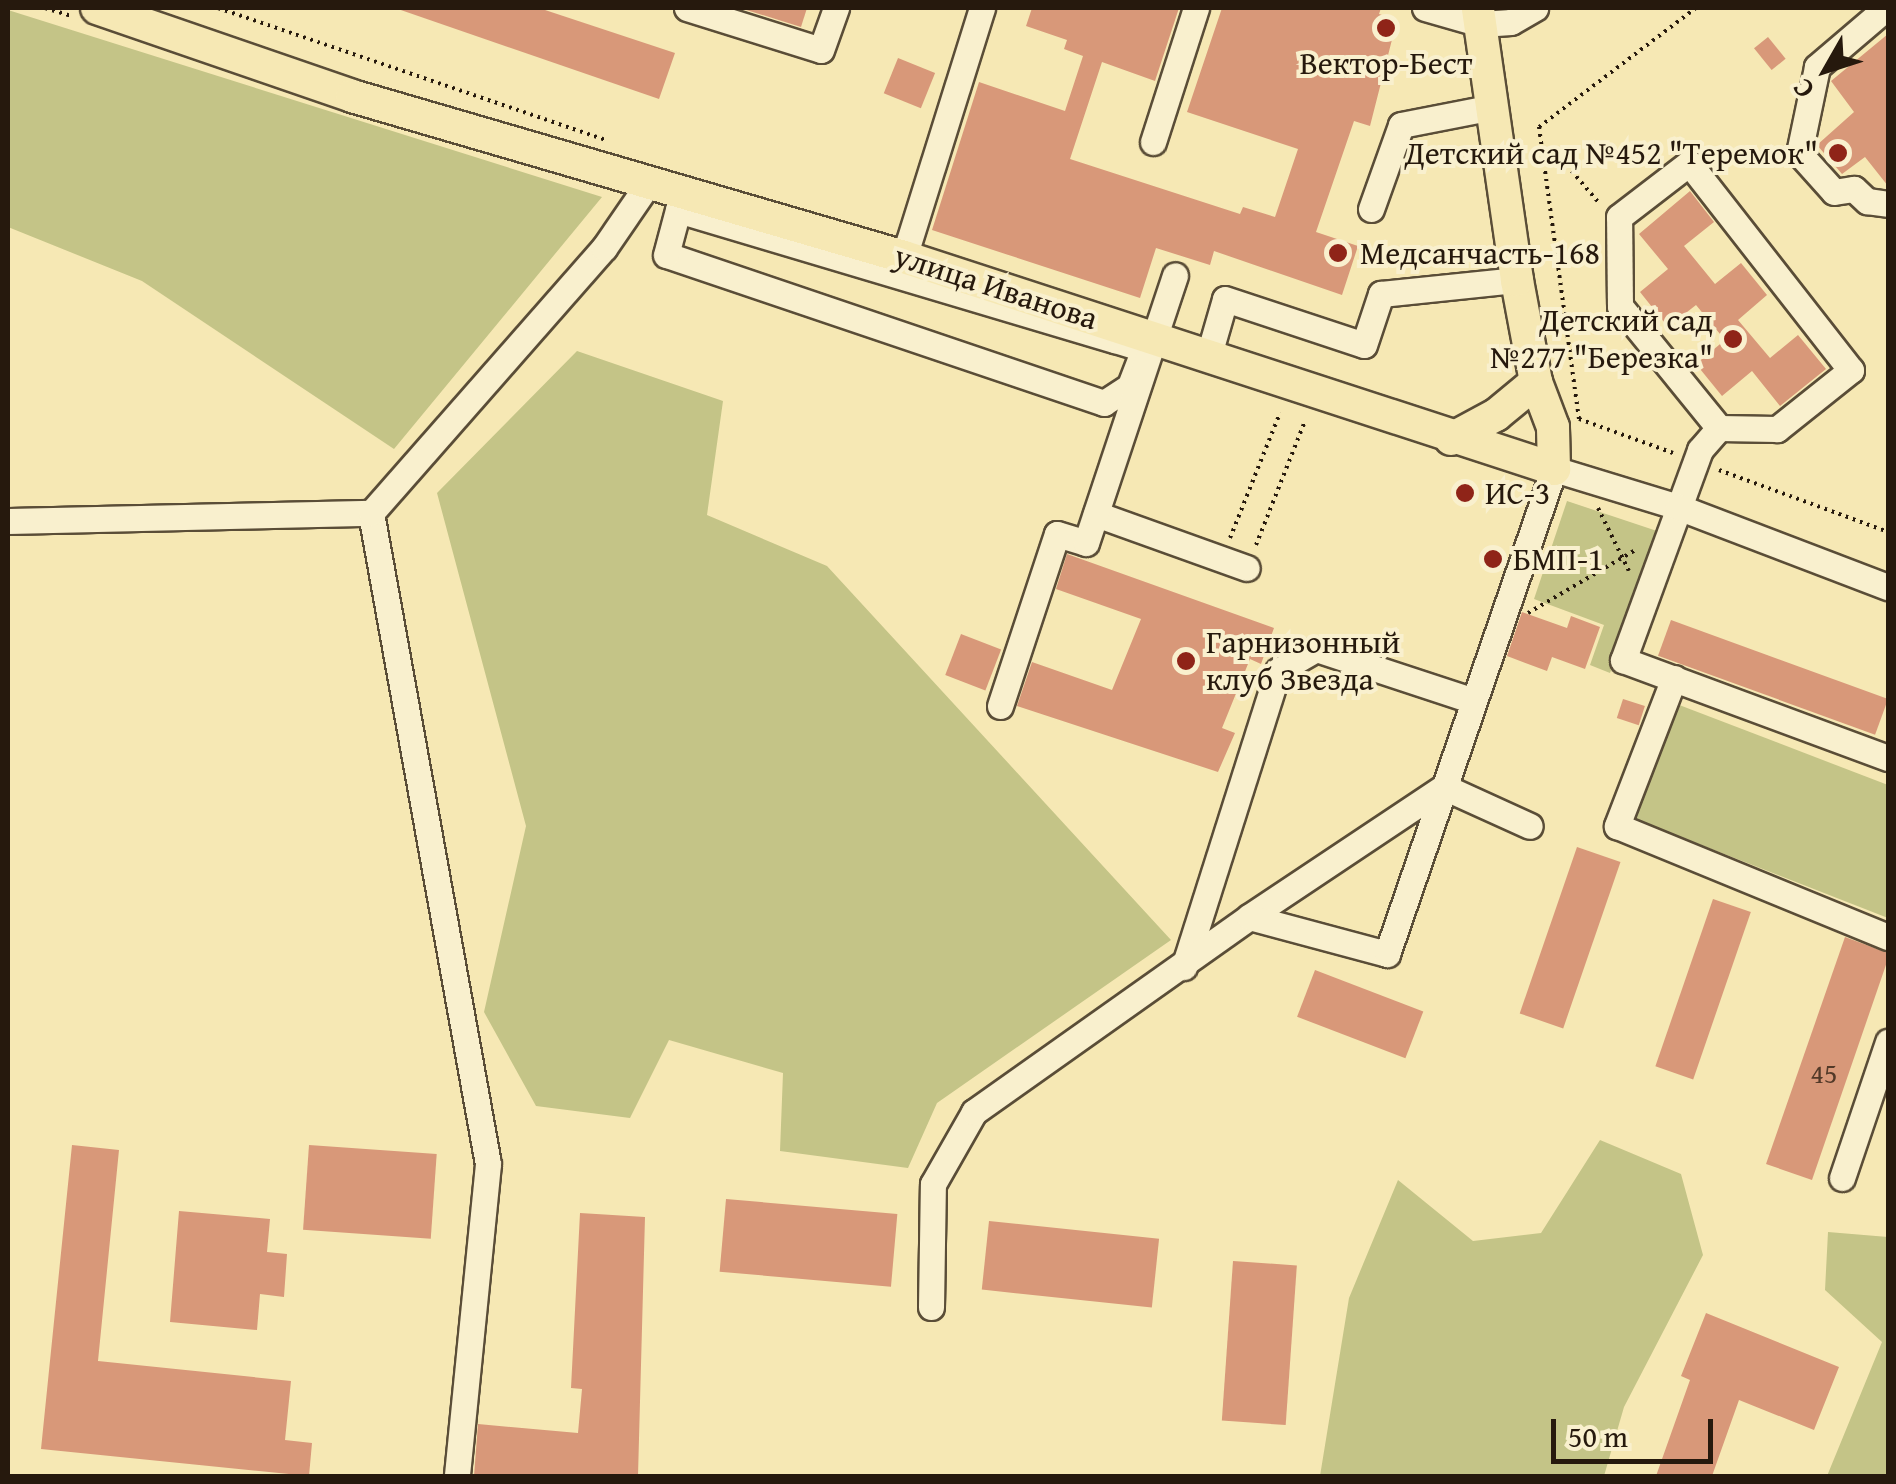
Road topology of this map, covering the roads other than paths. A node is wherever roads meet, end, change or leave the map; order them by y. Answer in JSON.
{"nodes":[{"id":1,"x":96,"y":8,"type":"edge"},
{"id":2,"x":687,"y":8,"type":"edge"},
{"id":3,"x":836,"y":8,"type":"edge"},
{"id":4,"x":982,"y":8,"type":"edge"},
{"id":5,"x":1196,"y":8,"type":"edge"},
{"id":6,"x":1426,"y":8,"type":"edge"},
{"id":7,"x":1535,"y":8,"type":"edge"},
{"id":8,"x":1886,"y":8,"type":"edge"},
{"id":9,"x":1480,"y":16,"type":"edge"},
{"id":10,"x":1493,"y":107,"type":"junction"},
{"id":11,"x":1153,"y":142,"type":"dead end"},
{"id":12,"x":650,"y":181,"type":"junction"},
{"id":13,"x":1888,"y":204,"type":"edge"},
{"id":14,"x":1371,"y":210,"type":"dead end"},
{"id":15,"x":904,"y":256,"type":"junction"},
{"id":16,"x":1175,"y":276,"type":"dead end"},
{"id":17,"x":1518,"y":280,"type":"junction"},
{"id":18,"x":1157,"y":341,"type":"junction"},
{"id":19,"x":1208,"y":358,"type":"junction"},
{"id":20,"x":1536,"y":382,"type":"junction"},
{"id":21,"x":1130,"y":386,"type":"joint"},
{"id":22,"x":1720,"y":428,"type":"junction"},
{"id":23,"x":1451,"y":439,"type":"junction"},
{"id":24,"x":1554,"y":470,"type":"junction"},
{"id":25,"x":371,"y":513,"type":"junction"},
{"id":26,"x":1096,"y":514,"type":"junction"},
{"id":27,"x":1674,"y":518,"type":"junction"},
{"id":28,"x":8,"y":521,"type":"edge"},
{"id":29,"x":1247,"y":568,"type":"road end"},
{"id":30,"x":1888,"y":587,"type":"edge"},
{"id":31,"x":1674,"y":678,"type":"junction"},
{"id":32,"x":1474,"y":701,"type":"junction"},
{"id":33,"x":1000,"y":706,"type":"dead end"},
{"id":34,"x":1888,"y":758,"type":"edge"},
{"id":35,"x":1444,"y":787,"type":"junction"},
{"id":36,"x":1530,"y":826,"type":"dead end"},
{"id":37,"x":1249,"y":917,"type":"junction"},
{"id":38,"x":1888,"y":934,"type":"edge"},
{"id":39,"x":1184,"y":967,"type":"junction"},
{"id":40,"x":1888,"y":1042,"type":"edge"},
{"id":41,"x":1842,"y":1178,"type":"dead end"},
{"id":42,"x":931,"y":1307,"type":"dead end"},
{"id":43,"x":457,"y":1476,"type":"edge"}],
"edges":[{"from":1,"to":12,"type":"main road","name":"улица Иванова"},
{"from":2,"to":3,"type":"street"},
{"from":4,"to":15,"type":"street"},
{"from":5,"to":11,"type":"street"},
{"from":6,"to":9,"type":"street"},
{"from":7,"to":9,"type":"street"},
{"from":8,"to":13,"type":"street"},
{"from":9,"to":10,"type":"main road"},
{"from":10,"to":14,"type":"street"},
{"from":10,"to":17,"type":"main road"},
{"from":12,"to":15,"type":"main road","name":"улица Иванова"},
{"from":12,"to":25,"type":"street"},
{"from":15,"to":18,"type":"main road","name":"улица Иванова"},
{"from":16,"to":18,"type":"street"},
{"from":17,"to":19,"type":"street"},
{"from":17,"to":20,"type":"main road"},
{"from":18,"to":19,"type":"main road","name":"улица Иванова"},
{"from":18,"to":26,"type":"street"},
{"from":19,"to":23,"type":"main road","name":"улица Иванова"},
{"from":20,"to":23,"type":"main road"},
{"from":20,"to":24,"type":"main road"},
{"from":21,"to":21,"type":"street"},
{"from":22,"to":22,"type":"street"},
{"from":22,"to":27,"type":"street"},
{"from":23,"to":24,"type":"main road","name":"улица Иванова"},
{"from":24,"to":27,"type":"street","name":"улица Иванова"},
{"from":24,"to":32,"type":"street"},
{"from":25,"to":28,"type":"street"},
{"from":25,"to":43,"type":"street"},
{"from":26,"to":29,"type":"street"},
{"from":26,"to":33,"type":"street"},
{"from":27,"to":30,"type":"street","name":"улица Иванова"},
{"from":27,"to":31,"type":"street"},
{"from":31,"to":34,"type":"street"},
{"from":31,"to":38,"type":"street"},
{"from":32,"to":35,"type":"street"},
{"from":32,"to":39,"type":"street"},
{"from":35,"to":36,"type":"street"},
{"from":35,"to":37,"type":"street"},
{"from":35,"to":37,"type":"street"},
{"from":37,"to":39,"type":"street"},
{"from":39,"to":42,"type":"street"},
{"from":40,"to":41,"type":"street"}]}
